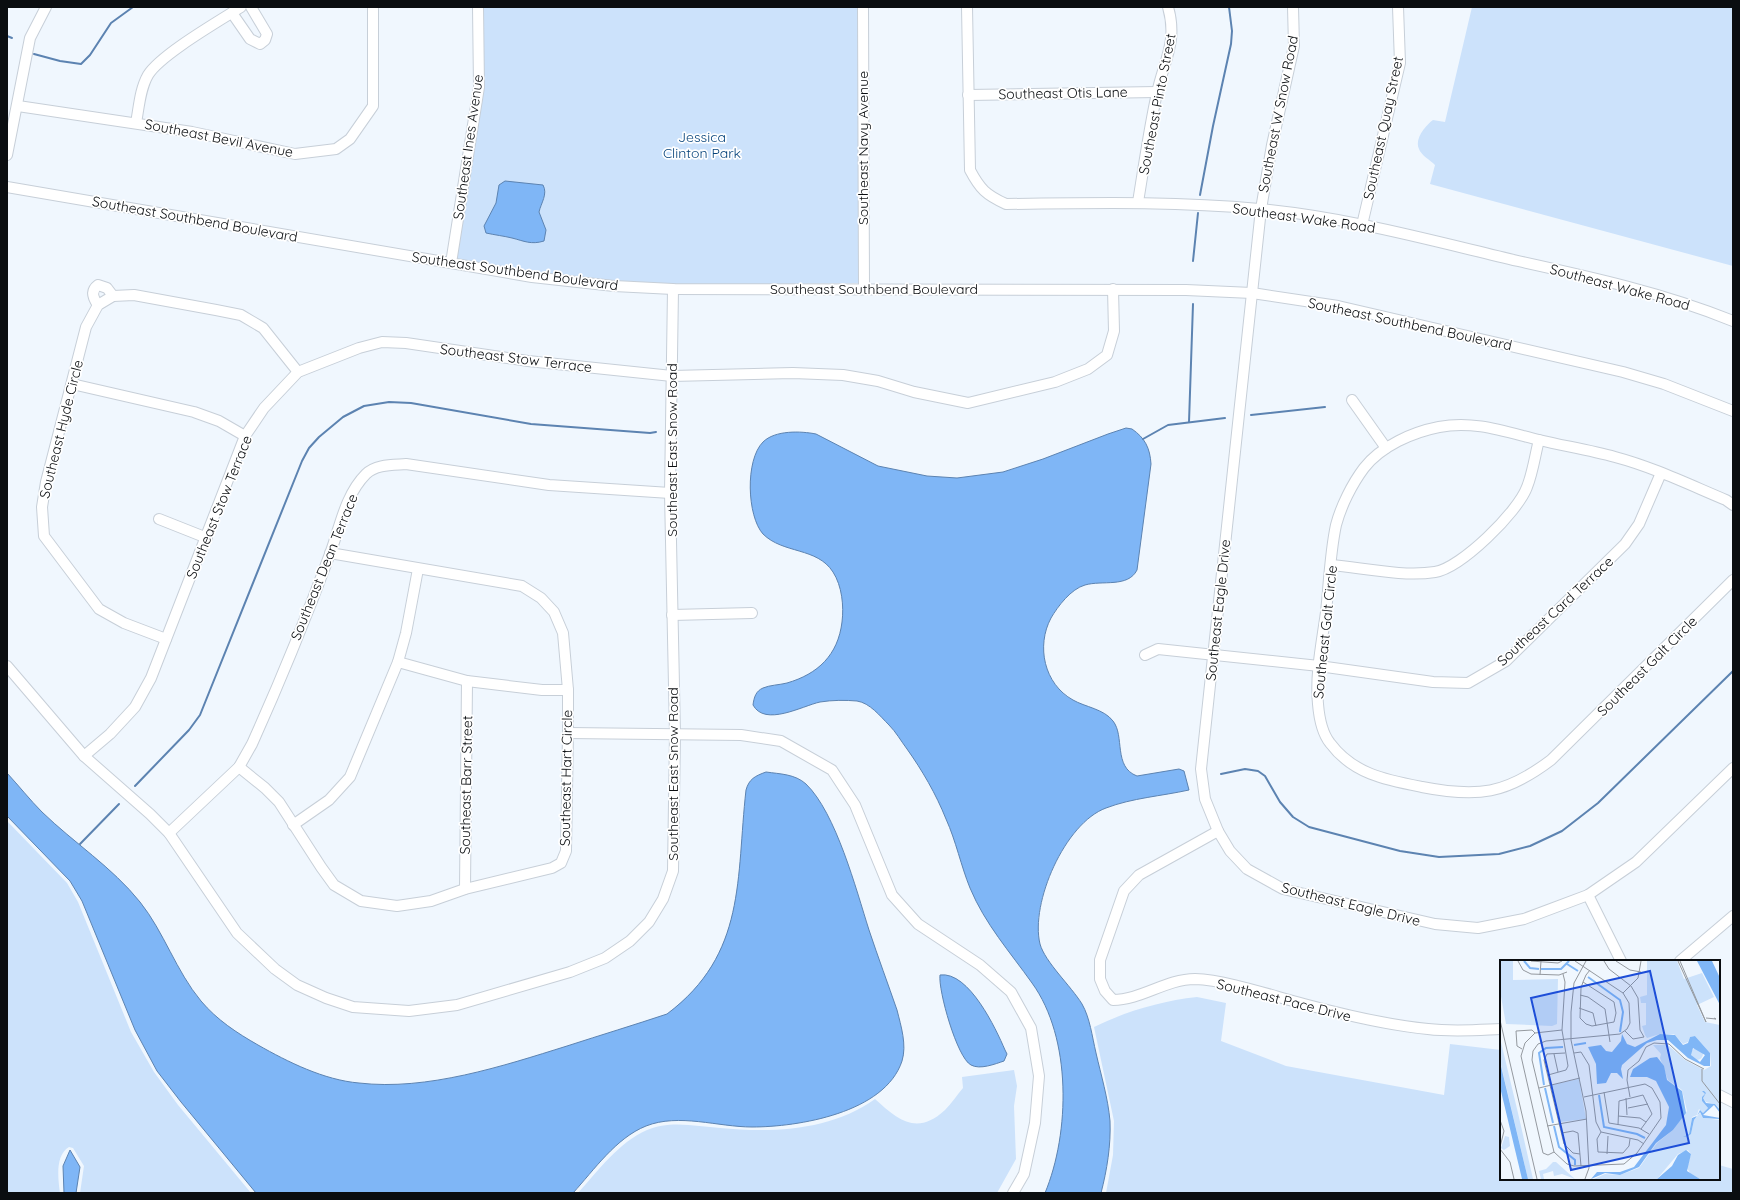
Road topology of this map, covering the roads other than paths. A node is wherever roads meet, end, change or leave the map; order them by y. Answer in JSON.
{"nodes":[{"id":1,"x":46,"y":7,"type":"edge"},
{"id":2,"x":240,"y":7,"type":"edge"},
{"id":3,"x":251,"y":7,"type":"edge"},
{"id":4,"x":373,"y":7,"type":"edge"},
{"id":5,"x":478,"y":7,"type":"edge"},
{"id":6,"x":863,"y":7,"type":"edge"},
{"id":7,"x":967,"y":7,"type":"edge"},
{"id":8,"x":1168,"y":7,"type":"edge"},
{"id":9,"x":1293,"y":7,"type":"edge"},
{"id":10,"x":1398,"y":7,"type":"edge"},
{"id":11,"x":232,"y":13,"type":"junction"},
{"id":12,"x":1157,"y":92,"type":"junction"},
{"id":13,"x":968,"y":95,"type":"junction"},
{"id":14,"x":18,"y":106,"type":"junction"},
{"id":15,"x":136,"y":123,"type":"junction"},
{"id":16,"x":7,"y":155,"type":"edge"},
{"id":17,"x":7,"y":187,"type":"edge"},
{"id":18,"x":1138,"y":202,"type":"junction"},
{"id":19,"x":1261,"y":209,"type":"junction"},
{"id":20,"x":1362,"y":225,"type":"junction"},
{"id":21,"x":450,"y":263,"type":"junction"},
{"id":22,"x":864,"y":289,"type":"junction"},
{"id":23,"x":1113,"y":289,"type":"junction"},
{"id":24,"x":673,"y":290,"type":"junction"},
{"id":25,"x":1252,"y":294,"type":"junction"},
{"id":26,"x":113,"y":296,"type":"junction"},
{"id":27,"x":98,"y":305,"type":"junction"},
{"id":28,"x":1733,"y":321,"type":"edge"},
{"id":29,"x":298,"y":372,"type":"junction"},
{"id":30,"x":672,"y":376,"type":"junction"},
{"id":31,"x":72,"y":384,"type":"junction"},
{"id":32,"x":1352,"y":400,"type":"dead end"},
{"id":33,"x":1733,"y":412,"type":"edge"},
{"id":34,"x":245,"y":436,"type":"junction"},
{"id":35,"x":1539,"y":440,"type":"junction"},
{"id":36,"x":1386,"y":448,"type":"junction"},
{"id":37,"x":1661,"y":473,"type":"junction"},
{"id":38,"x":670,"y":493,"type":"junction"},
{"id":39,"x":1733,"y":505,"type":"edge"},
{"id":40,"x":159,"y":519,"type":"dead end"},
{"id":41,"x":207,"y":538,"type":"junction"},
{"id":42,"x":330,"y":553,"type":"junction"},
{"id":43,"x":1332,"y":565,"type":"junction"},
{"id":44,"x":418,"y":569,"type":"junction"},
{"id":45,"x":1733,"y":580,"type":"edge"},
{"id":46,"x":752,"y":613,"type":"dead end"},
{"id":47,"x":672,"y":615,"type":"junction"},
{"id":48,"x":166,"y":639,"type":"junction"},
{"id":49,"x":1145,"y":655,"type":"dead end"},
{"id":50,"x":1214,"y":655,"type":"junction"},
{"id":51,"x":398,"y":662,"type":"junction"},
{"id":52,"x":7,"y":666,"type":"edge"},
{"id":53,"x":1319,"y":666,"type":"junction"},
{"id":54,"x":467,"y":681,"type":"junction"},
{"id":55,"x":568,"y":690,"type":"junction"},
{"id":56,"x":568,"y":733,"type":"junction"},
{"id":57,"x":674,"y":734,"type":"junction"},
{"id":58,"x":84,"y":756,"type":"junction"},
{"id":59,"x":239,"y":767,"type":"junction"},
{"id":60,"x":1733,"y":768,"type":"edge"},
{"id":61,"x":293,"y":825,"type":"junction"},
{"id":62,"x":1218,"y":831,"type":"junction"},
{"id":63,"x":169,"y":833,"type":"junction"},
{"id":64,"x":465,"y":889,"type":"junction"},
{"id":65,"x":1588,"y":895,"type":"junction"},
{"id":66,"x":1733,"y":916,"type":"edge"},
{"id":67,"x":1620,"y":960,"type":"edge"},
{"id":68,"x":1681,"y":960,"type":"edge"},
{"id":69,"x":1500,"y":1029,"type":"edge"},
{"id":70,"x":1720,"y":1096,"type":"edge"},
{"id":71,"x":1733,"y":1102,"type":"edge"},
{"id":72,"x":1013,"y":1193,"type":"edge"}],
"edges":[{"from":1,"to":14,"type":"street"},
{"from":2,"to":11,"type":"street"},
{"from":3,"to":11,"type":"street"},
{"from":4,"to":15,"type":"street","name":"Southeast Bevil Avenue"},
{"from":5,"to":21,"type":"street","name":"Southeast Ines Avenue"},
{"from":6,"to":22,"type":"street","name":"Southeast Navy Avenue"},
{"from":7,"to":13,"type":"street","name":"Southeast Wake Road"},
{"from":8,"to":12,"type":"street","name":"Southeast Pinto Street"},
{"from":9,"to":19,"type":"street","name":"Southeast W Snow Road"},
{"from":10,"to":20,"type":"street","name":"Southeast Quay Street"},
{"from":11,"to":15,"type":"street"},
{"from":12,"to":13,"type":"street","name":"Southeast Otis Lane"},
{"from":12,"to":18,"type":"street","name":"Southeast Pinto Street"},
{"from":13,"to":18,"type":"street","name":"Southeast Wake Road"},
{"from":14,"to":15,"type":"street","name":"Southeast Bevil Avenue"},
{"from":14,"to":16,"type":"street"},
{"from":17,"to":21,"type":"street","name":"Southeast Southbend Boulevard"},
{"from":18,"to":19,"type":"street","name":"Southeast Wake Road"},
{"from":19,"to":20,"type":"street","name":"Southeast Wake Road"},
{"from":19,"to":25,"type":"street","name":"Southeast W Snow Road"},
{"from":20,"to":28,"type":"street","name":"Southeast Wake Road"},
{"from":21,"to":24,"type":"street","name":"Southeast Southbend Boulevard"},
{"from":22,"to":23,"type":"street","name":"Southeast Southbend Boulevard"},
{"from":22,"to":24,"type":"street","name":"Southeast Southbend Boulevard"},
{"from":23,"to":25,"type":"street","name":"Southeast Southbend Boulevard"},
{"from":23,"to":30,"type":"street","name":"Southeast Stow Terrace"},
{"from":24,"to":30,"type":"street","name":"Southeast East Snow Road"},
{"from":25,"to":33,"type":"street","name":"Southeast Southbend Boulevard"},
{"from":25,"to":50,"type":"street","name":"Southeast Eagle Drive"},
{"from":26,"to":27,"type":"street"},
{"from":26,"to":27,"type":"street"},
{"from":26,"to":29,"type":"street"},
{"from":27,"to":31,"type":"street","name":"Southeast Hyde Circle"},
{"from":29,"to":30,"type":"street","name":"Southeast Stow Terrace"},
{"from":29,"to":34,"type":"street","name":"Southeast Stow Terrace"},
{"from":30,"to":38,"type":"street","name":"Southeast East Snow Road"},
{"from":31,"to":34,"type":"street"},
{"from":31,"to":48,"type":"street","name":"Southeast Hyde Circle"},
{"from":32,"to":36,"type":"street"},
{"from":34,"to":41,"type":"street","name":"Southeast Stow Terrace"},
{"from":35,"to":36,"type":"street","name":"Southeast Galt Circle"},
{"from":35,"to":37,"type":"street","name":"Southeast Galt Circle"},
{"from":35,"to":43,"type":"street"},
{"from":36,"to":43,"type":"street","name":"Southeast Galt Circle"},
{"from":37,"to":39,"type":"street","name":"Southeast Galt Circle"},
{"from":37,"to":53,"type":"street","name":"Southeast Card Terrace"},
{"from":38,"to":42,"type":"street","name":"Southeast Dean Terrace"},
{"from":38,"to":47,"type":"street","name":"Southeast East Snow Road"},
{"from":40,"to":41,"type":"street"},
{"from":41,"to":48,"type":"street","name":"Southeast Stow Terrace"},
{"from":42,"to":44,"type":"street","name":"Southeast Hart Circle"},
{"from":42,"to":59,"type":"street","name":"Southeast Dean Terrace"},
{"from":43,"to":53,"type":"street","name":"Southeast Galt Circle"},
{"from":44,"to":51,"type":"street"},
{"from":44,"to":55,"type":"street","name":"Southeast Hart Circle"},
{"from":45,"to":53,"type":"street","name":"Southeast Galt Circle"},
{"from":46,"to":47,"type":"street"},
{"from":47,"to":57,"type":"street","name":"Southeast East Snow Road"},
{"from":48,"to":58,"type":"street","name":"Southeast Stow Terrace"},
{"from":49,"to":50,"type":"street","name":"Southeast Card Terrace"},
{"from":50,"to":53,"type":"street","name":"Southeast Card Terrace"},
{"from":50,"to":62,"type":"street","name":"Southeast Eagle Drive"},
{"from":51,"to":54,"type":"street"},
{"from":51,"to":61,"type":"street"},
{"from":52,"to":58,"type":"street","name":"Southeast East Snow Road"},
{"from":54,"to":55,"type":"street"},
{"from":54,"to":64,"type":"street","name":"Southeast Barr Street"},
{"from":55,"to":56,"type":"street","name":"Southeast Hart Circle"},
{"from":56,"to":57,"type":"street"},
{"from":56,"to":64,"type":"street","name":"Southeast Hart Circle"},
{"from":57,"to":63,"type":"street","name":"Southeast East Snow Road"},
{"from":57,"to":72,"type":"street"},
{"from":58,"to":63,"type":"street","name":"Southeast East Snow Road"},
{"from":59,"to":61,"type":"street","name":"Southeast Hart Circle"},
{"from":59,"to":63,"type":"street","name":"Southeast Dean Terrace"},
{"from":60,"to":65,"type":"street","name":"Southeast Eagle Drive"},
{"from":61,"to":64,"type":"street","name":"Southeast Hart Circle"},
{"from":62,"to":65,"type":"street","name":"Southeast Eagle Drive"},
{"from":62,"to":69,"type":"street","name":"Southeast Pace Drive"},
{"from":65,"to":67,"type":"street"},
{"from":66,"to":68,"type":"street"},
{"from":70,"to":71,"type":"street"}]}
